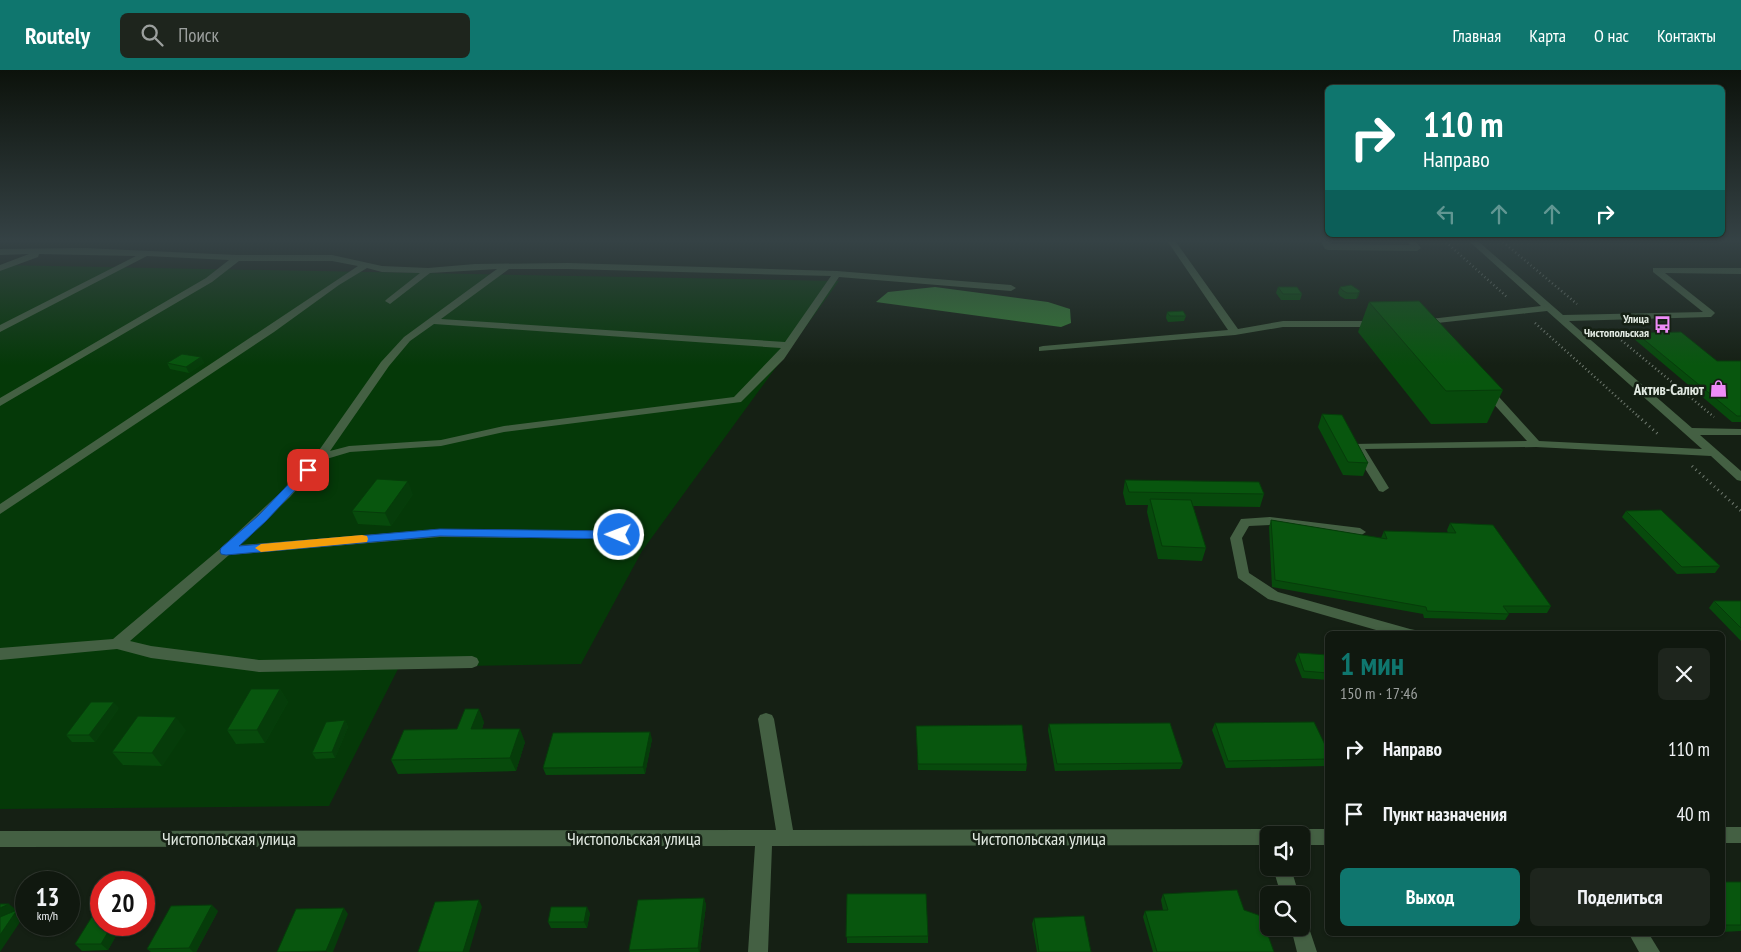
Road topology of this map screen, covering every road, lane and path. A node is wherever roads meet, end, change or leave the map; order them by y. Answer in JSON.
{"nodes":[{"id":1,"x":89,"y":283,"type":"edge"},
{"id":2,"x":204,"y":283,"type":"edge"},
{"id":3,"x":336,"y":283,"type":"edge"},
{"id":4,"x":413,"y":283,"type":"edge"},
{"id":5,"x":483,"y":283,"type":"edge"},
{"id":6,"x":831,"y":283,"type":"edge"},
{"id":7,"x":951,"y":283,"type":"edge"},
{"id":8,"x":1201,"y":283,"type":"edge"},
{"id":9,"x":1491,"y":283,"type":"edge"},
{"id":10,"x":1522,"y":283,"type":"edge"},
{"id":11,"x":1552,"y":283,"type":"edge"},
{"id":12,"x":1673,"y":283,"type":"edge"},
{"id":13,"x":1011,"y":288,"type":"dead end"},
{"id":14,"x":390,"y":302,"type":"dead end"},
{"id":15,"x":1551,"y":308,"type":"junction"},
{"id":16,"x":1523,"y":312,"type":"junction"},
{"id":17,"x":1592,"y":317,"type":"junction"},
{"id":18,"x":1562,"y":318,"type":"junction"},
{"id":19,"x":431,"y":321,"type":"junction"},
{"id":20,"x":1388,"y":324,"type":"edge"},
{"id":21,"x":1407,"y":324,"type":"edge"},
{"id":22,"x":0,"y":329,"type":"edge"},
{"id":23,"x":1235,"y":332,"type":"junction"},
{"id":24,"x":788,"y":345,"type":"junction"},
{"id":25,"x":1043,"y":349,"type":"dead end"},
{"id":26,"x":1478,"y":380,"type":"edge"},
{"id":27,"x":0,"y":403,"type":"edge"},
{"id":28,"x":1689,"y":432,"type":"junction"},
{"id":29,"x":1736,"y":432,"type":"edge"},
{"id":30,"x":1536,"y":444,"type":"junction"},
{"id":31,"x":1676,"y":450,"type":"junction"},
{"id":32,"x":1713,"y":453,"type":"junction"},
{"id":33,"x":319,"y":458,"type":"junction"},
{"id":34,"x":1741,"y":477,"type":"edge"},
{"id":35,"x":1383,"y":488,"type":"dead end"},
{"id":36,"x":0,"y":510,"type":"edge"},
{"id":37,"x":1741,"y":511,"type":"edge"},
{"id":38,"x":1360,"y":532,"type":"dead end"},
{"id":39,"x":639,"y":535,"type":"dead end"},
{"id":40,"x":226,"y":551,"type":"junction"},
{"id":41,"x":1399,"y":631,"type":"edge"},
{"id":42,"x":117,"y":644,"type":"junction"},
{"id":43,"x":0,"y":654,"type":"edge"},
{"id":44,"x":472,"y":662,"type":"dead end"},
{"id":45,"x":766,"y":719,"type":"dead end"},
{"id":46,"x":1310,"y":837,"type":"edge"},
{"id":47,"x":1325,"y":837,"type":"edge"},
{"id":48,"x":764,"y":838,"type":"junction"},
{"id":49,"x":786,"y":838,"type":"junction"},
{"id":50,"x":1260,"y":838,"type":"edge"},
{"id":51,"x":0,"y":839,"type":"edge"},
{"id":52,"x":1302,"y":936,"type":"edge"},
{"id":53,"x":1639,"y":936,"type":"edge"},
{"id":54,"x":758,"y":952,"type":"edge"},
{"id":55,"x":1307,"y":952,"type":"edge"},
{"id":56,"x":1650,"y":952,"type":"edge"}],
"edges":[{"from":1,"to":22,"type":"street"},
{"from":2,"to":27,"type":"street"},
{"from":3,"to":36,"type":"street"},
{"from":4,"to":14,"type":"street"},
{"from":5,"to":19,"type":"street"},
{"from":6,"to":24,"type":"street"},
{"from":7,"to":13,"type":"street"},
{"from":8,"to":23,"type":"street"},
{"from":9,"to":16,"type":"path"},
{"from":10,"to":15,"type":"street"},
{"from":11,"to":17,"type":"path"},
{"from":12,"to":17,"type":"street"},
{"from":15,"to":16,"type":"street"},
{"from":15,"to":18,"type":"street"},
{"from":16,"to":21,"type":"street"},
{"from":16,"to":31,"type":"path"},
{"from":17,"to":18,"type":"street"},
{"from":17,"to":29,"type":"path"},
{"from":18,"to":28,"type":"street"},
{"from":19,"to":24,"type":"street"},
{"from":19,"to":33,"type":"street"},
{"from":20,"to":23,"type":"street"},
{"from":23,"to":25,"type":"street"},
{"from":24,"to":33,"type":"street"},
{"from":26,"to":30,"type":"street"},
{"from":28,"to":29,"type":"street"},
{"from":28,"to":32,"type":"street"},
{"from":30,"to":31,"type":"street"},
{"from":30,"to":35,"type":"street"},
{"from":31,"to":32,"type":"street"},
{"from":31,"to":37,"type":"path"},
{"from":32,"to":34,"type":"street"},
{"from":33,"to":40,"type":"street"},
{"from":38,"to":41,"type":"street"},
{"from":39,"to":40,"type":"street"},
{"from":40,"to":42,"type":"street"},
{"from":42,"to":43,"type":"street"},
{"from":42,"to":44,"type":"street"},
{"from":45,"to":49,"type":"street"},
{"from":46,"to":47,"type":"street"},
{"from":48,"to":49,"type":"street","name":"Чистопольская улица"},
{"from":48,"to":51,"type":"street","name":"Чистопольская улица"},
{"from":48,"to":54,"type":"street"},
{"from":49,"to":50,"type":"street","name":"Чистопольская улица"},
{"from":52,"to":55,"type":"street"},
{"from":53,"to":56,"type":"street"}]}
